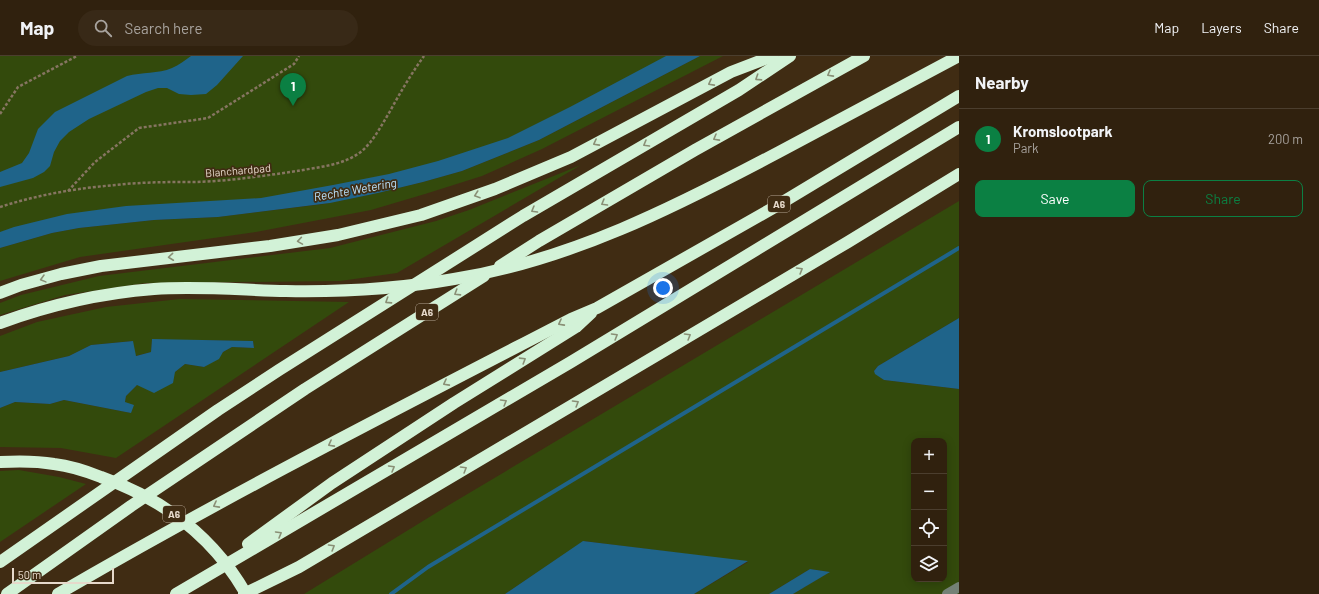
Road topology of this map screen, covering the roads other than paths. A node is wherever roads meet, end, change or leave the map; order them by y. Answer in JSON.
{"nodes":[{"id":1,"x":773,"y":56,"type":"edge"},
{"id":2,"x":790,"y":56,"type":"edge"},
{"id":3,"x":864,"y":56,"type":"edge"},
{"id":4,"x":959,"y":56,"type":"edge"},
{"id":5,"x":959,"y":96,"type":"edge"},
{"id":6,"x":959,"y":127,"type":"edge"},
{"id":7,"x":959,"y":174,"type":"edge"},
{"id":8,"x":0,"y":293,"type":"edge"},
{"id":9,"x":597,"y":308,"type":"junction"},
{"id":10,"x":0,"y":323,"type":"edge"},
{"id":11,"x":0,"y":462,"type":"edge"},
{"id":12,"x":0,"y":562,"type":"edge"},
{"id":13,"x":299,"y":567,"type":"junction"},
{"id":14,"x":197,"y":581,"type":"junction"},
{"id":15,"x":959,"y":587,"type":"edge"},
{"id":16,"x":7,"y":594,"type":"edge"},
{"id":17,"x":58,"y":594,"type":"edge"},
{"id":18,"x":176,"y":594,"type":"edge"},
{"id":19,"x":245,"y":594,"type":"edge"},
{"id":20,"x":262,"y":594,"type":"edge"},
{"id":21,"x":947,"y":594,"type":"edge"}],
"edges":[{"from":1,"to":8,"type":"highway","one_way":true},
{"from":2,"to":12,"type":"highway","one_way":true},
{"from":3,"to":16,"type":"highway","number":"A6","one_way":true},
{"from":4,"to":10,"type":"highway"},
{"from":5,"to":9,"type":"highway","number":"A6"},
{"from":14,"to":6,"type":"highway","number":"A6","one_way":true},
{"from":13,"to":7,"type":"highway","number":"A6","one_way":true},
{"from":14,"to":9,"type":"highway","number":"A6","one_way":true},
{"from":9,"to":17,"type":"highway","number":"A6","one_way":true},
{"from":11,"to":19,"type":"highway","number":"A6"},
{"from":13,"to":19,"type":"highway","number":"A6"},
{"from":13,"to":20,"type":"highway","number":"A6"},
{"from":14,"to":18,"type":"highway","number":"A6"},
{"from":15,"to":21,"type":"street"}]}
